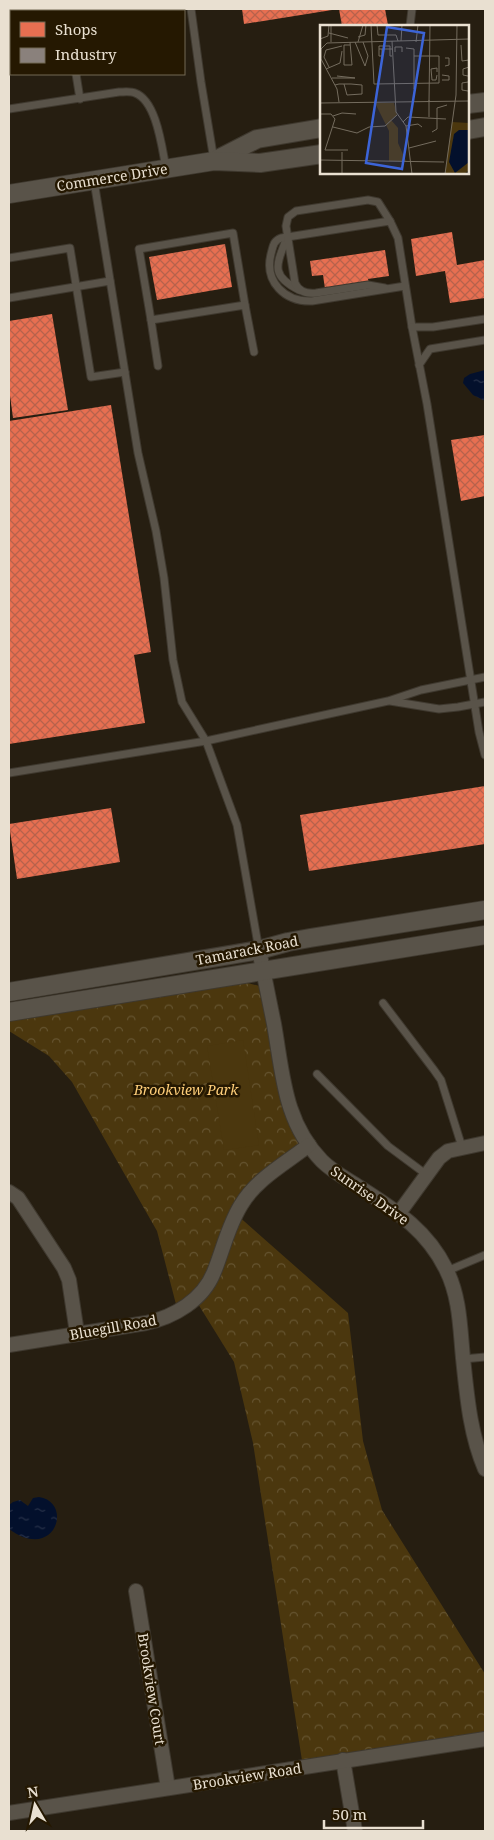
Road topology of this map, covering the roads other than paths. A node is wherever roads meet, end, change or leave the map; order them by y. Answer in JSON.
{"nodes":[{"id":1,"x":191,"y":9,"type":"edge"},
{"id":2,"x":412,"y":9,"type":"edge"},
{"id":3,"x":410,"y":25,"type":"edge"},
{"id":4,"x":76,"y":75,"type":"edge"},
{"id":5,"x":80,"y":99,"type":"junction"},
{"id":6,"x":485,"y":102,"type":"edge"},
{"id":7,"x":469,"y":104,"type":"edge"},
{"id":8,"x":9,"y":109,"type":"edge"},
{"id":9,"x":485,"y":127,"type":"edge"},
{"id":10,"x":320,"y":128,"type":"edge"},
{"id":11,"x":469,"y":130,"type":"edge"},
{"id":12,"x":320,"y":154,"type":"edge"},
{"id":13,"x":214,"y":161,"type":"junction"},
{"id":14,"x":166,"y":168,"type":"junction"},
{"id":15,"x":94,"y":180,"type":"junction"},
{"id":16,"x":9,"y":194,"type":"edge"},
{"id":17,"x":390,"y":221,"type":"junction"},
{"id":18,"x":287,"y":237,"type":"junction"},
{"id":19,"x":9,"y":258,"type":"edge"},
{"id":20,"x":110,"y":282,"type":"junction"},
{"id":21,"x":405,"y":286,"type":"junction"},
{"id":22,"x":77,"y":287,"type":"junction"},
{"id":23,"x":388,"y":289,"type":"junction"},
{"id":24,"x":301,"y":291,"type":"junction"},
{"id":25,"x":9,"y":298,"type":"edge"},
{"id":26,"x":245,"y":305,"type":"junction"},
{"id":27,"x":485,"y":319,"type":"edge"},
{"id":28,"x":151,"y":320,"type":"junction"},
{"id":29,"x":412,"y":326,"type":"junction"},
{"id":30,"x":485,"y":340,"type":"edge"},
{"id":31,"x":254,"y":352,"type":"dead end"},
{"id":32,"x":419,"y":365,"type":"junction"},
{"id":33,"x":158,"y":366,"type":"dead end"},
{"id":34,"x":125,"y":372,"type":"junction"},
{"id":35,"x":485,"y":677,"type":"edge"},
{"id":36,"x":471,"y":680,"type":"junction"},
{"id":37,"x":388,"y":700,"type":"junction"},
{"id":38,"x":485,"y":702,"type":"edge"},
{"id":39,"x":475,"y":704,"type":"junction"},
{"id":40,"x":206,"y":741,"type":"junction"},
{"id":41,"x":485,"y":755,"type":"edge"},
{"id":42,"x":9,"y":773,"type":"edge"},
{"id":43,"x":485,"y":910,"type":"edge"},
{"id":44,"x":485,"y":936,"type":"edge"},
{"id":45,"x":259,"y":950,"type":"junction"},
{"id":46,"x":263,"y":972,"type":"junction"},
{"id":47,"x":9,"y":992,"type":"edge"},
{"id":48,"x":383,"y":1003,"type":"dead end"},
{"id":49,"x":9,"y":1012,"type":"edge"},
{"id":50,"x":317,"y":1074,"type":"dead end"},
{"id":51,"x":485,"y":1143,"type":"edge"},
{"id":52,"x":309,"y":1145,"type":"junction"},
{"id":53,"x":462,"y":1148,"type":"junction"},
{"id":54,"x":427,"y":1175,"type":"junction"},
{"id":55,"x":9,"y":1192,"type":"edge"},
{"id":56,"x":399,"y":1213,"type":"junction"},
{"id":57,"x":485,"y":1255,"type":"edge"},
{"id":58,"x":447,"y":1271,"type":"junction"},
{"id":59,"x":77,"y":1333,"type":"junction"},
{"id":60,"x":9,"y":1345,"type":"edge"},
{"id":61,"x":485,"y":1357,"type":"edge"},
{"id":62,"x":463,"y":1359,"type":"junction"},
{"id":63,"x":485,"y":1469,"type":"edge"},
{"id":64,"x":136,"y":1591,"type":"dead end"},
{"id":65,"x":485,"y":1739,"type":"edge"},
{"id":66,"x":343,"y":1760,"type":"junction"},
{"id":67,"x":168,"y":1788,"type":"junction"},
{"id":68,"x":9,"y":1812,"type":"edge"},
{"id":69,"x":355,"y":1831,"type":"edge"}],
"edges":[{"from":1,"to":13,"type":"lane"},
{"from":2,"to":3,"type":"lane"},
{"from":4,"to":5,"type":"lane"},
{"from":5,"to":8,"type":"lane"},
{"from":5,"to":14,"type":"lane"},
{"from":6,"to":7,"type":"street"},
{"from":9,"to":11,"type":"street"},
{"from":10,"to":13,"type":"street","name":"Commerce Drive"},
{"from":12,"to":13,"type":"street","name":"Commerce Drive"},
{"from":13,"to":14,"type":"street","name":"Commerce Drive"},
{"from":14,"to":15,"type":"street","name":"Commerce Drive"},
{"from":15,"to":16,"type":"street","name":"Commerce Drive"},
{"from":15,"to":20,"type":"lane"},
{"from":17,"to":18,"type":"lane"},
{"from":17,"to":18,"type":"lane"},
{"from":17,"to":21,"type":"lane"},
{"from":18,"to":23,"type":"lane"},
{"from":18,"to":24,"type":"lane"},
{"from":18,"to":24,"type":"lane"},
{"from":19,"to":22,"type":"lane"},
{"from":20,"to":22,"type":"lane"},
{"from":20,"to":34,"type":"lane"},
{"from":21,"to":23,"type":"lane"},
{"from":21,"to":29,"type":"lane"},
{"from":22,"to":25,"type":"lane"},
{"from":22,"to":34,"type":"lane"},
{"from":23,"to":24,"type":"lane"},
{"from":26,"to":28,"type":"lane"},
{"from":26,"to":28,"type":"lane"},
{"from":26,"to":31,"type":"lane"},
{"from":27,"to":29,"type":"lane"},
{"from":28,"to":33,"type":"lane"},
{"from":29,"to":32,"type":"lane"},
{"from":30,"to":32,"type":"lane"},
{"from":32,"to":36,"type":"lane"},
{"from":34,"to":40,"type":"lane"},
{"from":35,"to":36,"type":"lane"},
{"from":36,"to":37,"type":"lane"},
{"from":36,"to":39,"type":"lane"},
{"from":37,"to":39,"type":"lane"},
{"from":37,"to":40,"type":"lane"},
{"from":38,"to":39,"type":"lane"},
{"from":39,"to":41,"type":"lane"},
{"from":40,"to":42,"type":"lane"},
{"from":40,"to":45,"type":"lane"},
{"from":43,"to":45,"type":"street","name":"Tamarack Road"},
{"from":44,"to":46,"type":"street","name":"Tamarack Road"},
{"from":45,"to":46,"type":"street","name":"Sunrise Drive"},
{"from":45,"to":47,"type":"street","name":"Tamarack Road"},
{"from":46,"to":49,"type":"street","name":"Tamarack Road"},
{"from":46,"to":52,"type":"street","name":"Sunrise Drive"},
{"from":48,"to":53,"type":"lane"},
{"from":50,"to":54,"type":"lane"},
{"from":51,"to":53,"type":"street"},
{"from":52,"to":56,"type":"street","name":"Sunrise Drive"},
{"from":52,"to":59,"type":"street","name":"Bluegill Road"},
{"from":53,"to":54,"type":"street"},
{"from":54,"to":56,"type":"street"},
{"from":55,"to":59,"type":"street"},
{"from":56,"to":58,"type":"street","name":"Sunrise Drive"},
{"from":57,"to":58,"type":"lane"},
{"from":58,"to":62,"type":"street","name":"Sunrise Drive"},
{"from":59,"to":60,"type":"street","name":"Bluegill Road"},
{"from":61,"to":62,"type":"lane"},
{"from":62,"to":63,"type":"street","name":"Sunrise Drive"},
{"from":64,"to":67,"type":"street","name":"Brookview Court"},
{"from":65,"to":66,"type":"street","name":"Brookview Road"},
{"from":66,"to":67,"type":"street","name":"Brookview Road"},
{"from":66,"to":69,"type":"street"},
{"from":67,"to":68,"type":"street","name":"Brookview Road"}]}
